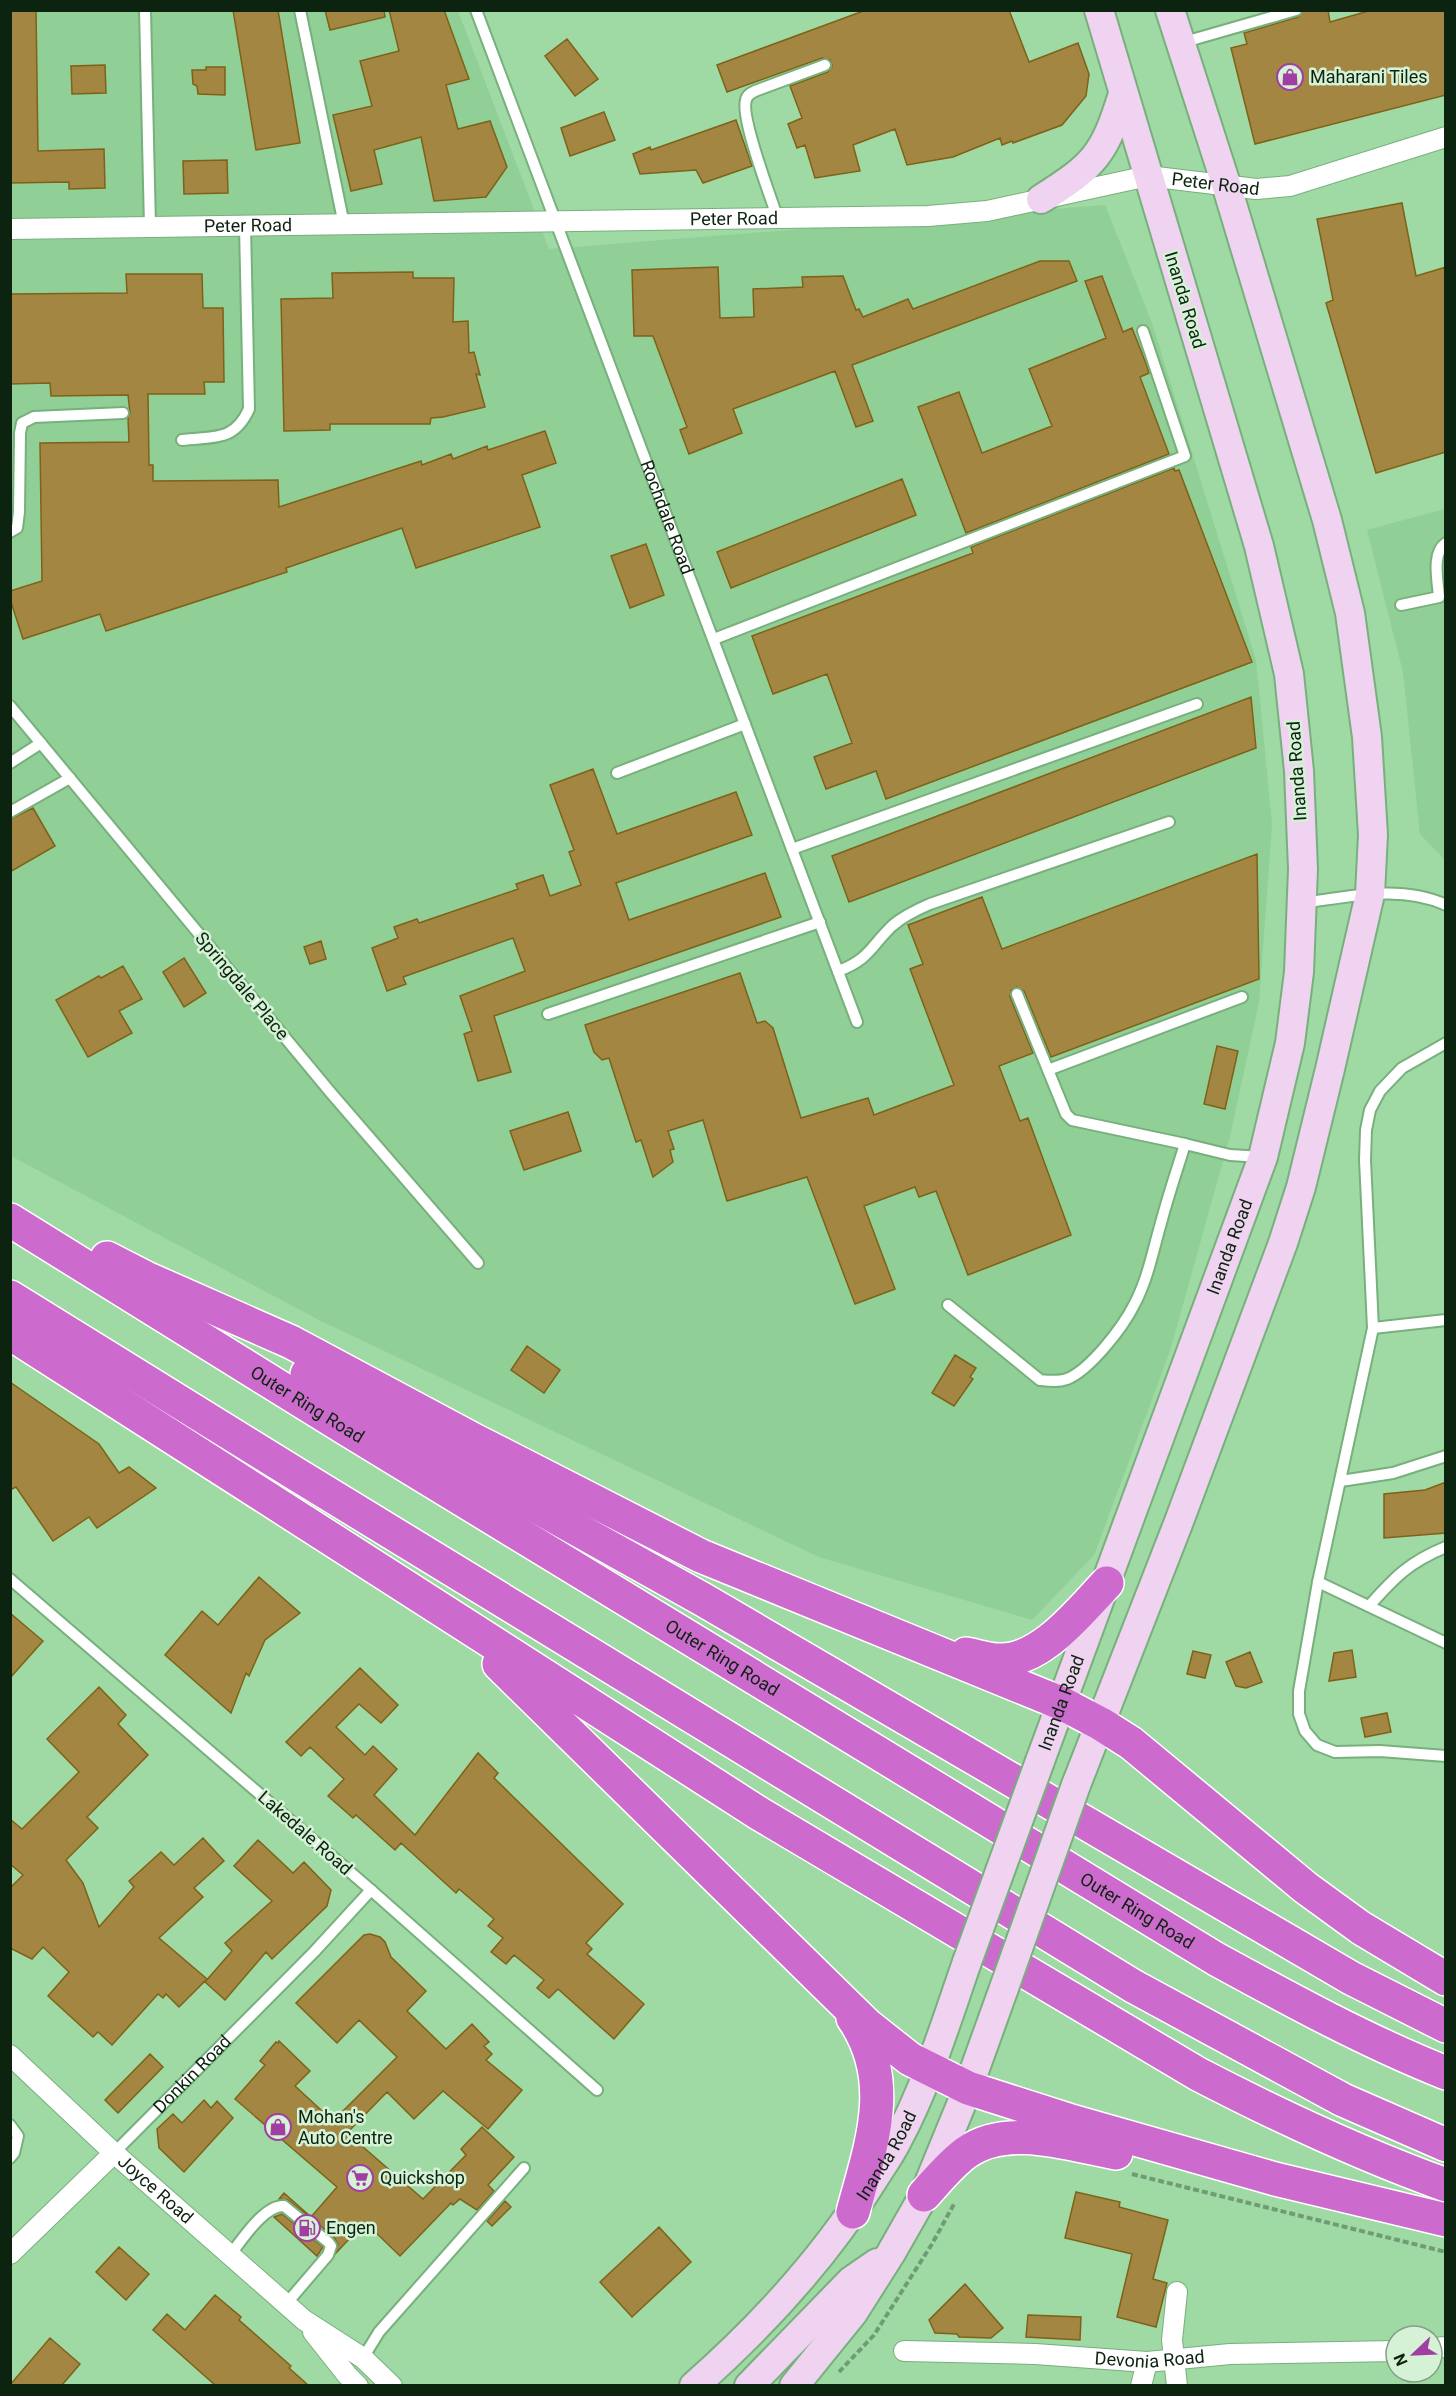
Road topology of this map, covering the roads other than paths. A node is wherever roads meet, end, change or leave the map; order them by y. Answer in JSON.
{"nodes":[{"id":1,"x":145,"y":10,"type":"edge"},
{"id":2,"x":300,"y":10,"type":"edge"},
{"id":3,"x":476,"y":10,"type":"edge"},
{"id":4,"x":1099,"y":10,"type":"edge"},
{"id":5,"x":1170,"y":10,"type":"edge"},
{"id":6,"x":1296,"y":10,"type":"edge"},
{"id":7,"x":1180,"y":43,"type":"junction"},
{"id":8,"x":825,"y":65,"type":"dead end"},
{"id":9,"x":1123,"y":93,"type":"junction"},
{"id":10,"x":1446,"y":137,"type":"edge"},
{"id":11,"x":1148,"y":176,"type":"junction"},
{"id":12,"x":1226,"y":184,"type":"junction"},
{"id":13,"x":1041,"y":199,"type":"junction"},
{"id":14,"x":778,"y":219,"type":"junction"},
{"id":15,"x":557,"y":223,"type":"junction"},
{"id":16,"x":344,"y":225,"type":"junction"},
{"id":17,"x":245,"y":226,"type":"junction"},
{"id":18,"x":150,"y":227,"type":"junction"},
{"id":19,"x":10,"y":229,"type":"edge"},
{"id":20,"x":1143,"y":331,"type":"dead end"},
{"id":21,"x":123,"y":413,"type":"dead end"},
{"id":22,"x":182,"y":440,"type":"dead end"},
{"id":23,"x":10,"y":532,"type":"edge"},
{"id":24,"x":1446,"y":543,"type":"edge"},
{"id":25,"x":1401,"y":605,"type":"dead end"},
{"id":26,"x":714,"y":639,"type":"junction"},
{"id":27,"x":1197,"y":704,"type":"dead end"},
{"id":28,"x":10,"y":706,"type":"edge"},
{"id":29,"x":745,"y":724,"type":"junction"},
{"id":30,"x":41,"y":743,"type":"junction"},
{"id":31,"x":10,"y":763,"type":"edge"},
{"id":32,"x":617,"y":773,"type":"dead end"},
{"id":33,"x":70,"y":778,"type":"junction"},
{"id":34,"x":10,"y":812,"type":"edge"},
{"id":35,"x":1169,"y":822,"type":"dead end"},
{"id":36,"x":792,"y":849,"type":"junction"},
{"id":37,"x":1370,"y":894,"type":"junction"},
{"id":38,"x":1301,"y":903,"type":"junction"},
{"id":39,"x":1446,"y":905,"type":"edge"},
{"id":40,"x":820,"y":922,"type":"junction"},
{"id":41,"x":838,"y":970,"type":"junction"},
{"id":42,"x":1017,"y":994,"type":"dead end"},
{"id":43,"x":1242,"y":997,"type":"dead end"},
{"id":44,"x":548,"y":1014,"type":"dead end"},
{"id":45,"x":857,"y":1022,"type":"dead end"},
{"id":46,"x":1446,"y":1043,"type":"edge"},
{"id":47,"x":1048,"y":1070,"type":"junction"},
{"id":48,"x":1185,"y":1144,"type":"junction"},
{"id":49,"x":1263,"y":1157,"type":"junction"},
{"id":50,"x":10,"y":1210,"type":"edge"},
{"id":51,"x":10,"y":1220,"type":"edge"},
{"id":52,"x":478,"y":1263,"type":"dead end"},
{"id":53,"x":146,"y":1278,"type":"junction"},
{"id":54,"x":10,"y":1297,"type":"edge"},
{"id":55,"x":948,"y":1305,"type":"dead end"},
{"id":56,"x":1446,"y":1320,"type":"edge"},
{"id":57,"x":1373,"y":1328,"type":"junction"},
{"id":58,"x":10,"y":1333,"type":"edge"},
{"id":59,"x":1446,"y":1456,"type":"edge"},
{"id":60,"x":1341,"y":1481,"type":"junction"},
{"id":61,"x":1446,"y":1547,"type":"edge"},
{"id":62,"x":10,"y":1579,"type":"edge"},
{"id":63,"x":1318,"y":1582,"type":"junction"},
{"id":64,"x":1107,"y":1584,"type":"junction"},
{"id":65,"x":430,"y":1604,"type":"junction"},
{"id":66,"x":1369,"y":1606,"type":"junction"},
{"id":67,"x":909,"y":1642,"type":"junction"},
{"id":68,"x":1446,"y":1643,"type":"edge"},
{"id":69,"x":1063,"y":1704,"type":"junction"},
{"id":70,"x":1101,"y":1724,"type":"junction"},
{"id":71,"x":1446,"y":1756,"type":"edge"},
{"id":72,"x":371,"y":1890,"type":"junction"},
{"id":73,"x":1446,"y":1979,"type":"edge"},
{"id":74,"x":838,"y":1997,"type":"junction"},
{"id":75,"x":1446,"y":2026,"type":"edge"},
{"id":76,"x":10,"y":2055,"type":"edge"},
{"id":77,"x":928,"y":2069,"type":"junction"},
{"id":78,"x":1446,"y":2073,"type":"edge"},
{"id":79,"x":968,"y":2088,"type":"junction"},
{"id":80,"x":597,"y":2090,"type":"dead end"},
{"id":81,"x":10,"y":2125,"type":"edge"},
{"id":82,"x":1446,"y":2145,"type":"edge"},
{"id":83,"x":114,"y":2153,"type":"junction"},
{"id":84,"x":10,"y":2158,"type":"edge"},
{"id":85,"x":524,"y":2168,"type":"dead end"},
{"id":86,"x":1275,"y":2178,"type":"junction"},
{"id":87,"x":1446,"y":2185,"type":"edge"},
{"id":88,"x":924,"y":2195,"type":"junction"},
{"id":89,"x":853,"y":2212,"type":"junction"},
{"id":90,"x":1446,"y":2220,"type":"edge"},
{"id":91,"x":891,"y":2253,"type":"junction"},
{"id":92,"x":10,"y":2254,"type":"edge"},
{"id":93,"x":230,"y":2255,"type":"junction"},
{"id":94,"x":1177,"y":2292,"type":"dead end"},
{"id":95,"x":286,"y":2304,"type":"junction"},
{"id":96,"x":304,"y":2320,"type":"junction"},
{"id":97,"x":904,"y":2351,"type":"dead end"},
{"id":98,"x":1384,"y":2351,"type":"edge"},
{"id":99,"x":363,"y":2358,"type":"junction"},
{"id":100,"x":1173,"y":2359,"type":"junction"},
{"id":101,"x":1147,"y":2362,"type":"junction"},
{"id":102,"x":826,"y":2381,"type":"edge"},
{"id":103,"x":358,"y":2385,"type":"edge"},
{"id":104,"x":393,"y":2385,"type":"edge"},
{"id":105,"x":693,"y":2385,"type":"edge"},
{"id":106,"x":748,"y":2385,"type":"edge"},
{"id":107,"x":794,"y":2385,"type":"edge"},
{"id":108,"x":1141,"y":2385,"type":"edge"},
{"id":109,"x":1177,"y":2385,"type":"edge"}],
"edges":[{"from":1,"to":18,"type":"lane"},
{"from":2,"to":16,"type":"lane"},
{"from":3,"to":15,"type":"lane","name":"Rochdale Road"},
{"from":4,"to":9,"type":"main road","name":"Inanda Road"},
{"from":5,"to":7,"type":"main road"},
{"from":6,"to":7,"type":"lane"},
{"from":7,"to":12,"type":"main road"},
{"from":8,"to":14,"type":"lane"},
{"from":9,"to":11,"type":"main road","name":"Inanda Road"},
{"from":9,"to":13,"type":"main road"},
{"from":10,"to":12,"type":"street","name":"Peter Road"},
{"from":11,"to":12,"type":"street","name":"Peter Road"},
{"from":11,"to":13,"type":"street","name":"Peter Road"},
{"from":11,"to":38,"type":"main road","name":"Inanda Road"},
{"from":12,"to":37,"type":"main road"},
{"from":13,"to":14,"type":"street","name":"Peter Road"},
{"from":14,"to":15,"type":"street","name":"Peter Road"},
{"from":15,"to":16,"type":"street","name":"Peter Road"},
{"from":15,"to":26,"type":"lane","name":"Rochdale Road"},
{"from":16,"to":17,"type":"street","name":"Peter Road"},
{"from":17,"to":18,"type":"street","name":"Peter Road"},
{"from":17,"to":22,"type":"lane"},
{"from":18,"to":19,"type":"street","name":"Peter Road"},
{"from":20,"to":26,"type":"lane"},
{"from":21,"to":23,"type":"lane"},
{"from":24,"to":25,"type":"lane"},
{"from":26,"to":29,"type":"lane","name":"Rochdale Road"},
{"from":27,"to":36,"type":"lane"},
{"from":28,"to":30,"type":"lane","name":"Springdale Place"},
{"from":29,"to":32,"type":"lane"},
{"from":29,"to":36,"type":"lane","name":"Rochdale Road"},
{"from":30,"to":31,"type":"lane"},
{"from":30,"to":33,"type":"lane","name":"Springdale Place"},
{"from":33,"to":34,"type":"lane"},
{"from":33,"to":52,"type":"lane","name":"Springdale Place"},
{"from":35,"to":41,"type":"lane"},
{"from":36,"to":40,"type":"lane","name":"Rochdale Road"},
{"from":37,"to":38,"type":"lane"},
{"from":37,"to":39,"type":"lane"},
{"from":37,"to":70,"type":"main road"},
{"from":38,"to":49,"type":"main road","name":"Inanda Road"},
{"from":40,"to":41,"type":"lane","name":"Rochdale Road"},
{"from":40,"to":44,"type":"lane"},
{"from":41,"to":45,"type":"lane","name":"Rochdale Road"},
{"from":42,"to":47,"type":"lane"},
{"from":43,"to":47,"type":"lane"},
{"from":46,"to":57,"type":"lane"},
{"from":47,"to":48,"type":"lane"},
{"from":48,"to":49,"type":"lane"},
{"from":48,"to":55,"type":"lane"},
{"from":49,"to":64,"type":"main road","name":"Inanda Road"},
{"from":50,"to":53,"type":"highway"},
{"from":51,"to":78,"type":"highway","name":"Outer Ring Road"},
{"from":53,"to":67,"type":"highway"},
{"from":53,"to":75,"type":"highway"},
{"from":54,"to":82,"type":"highway"},
{"from":56,"to":57,"type":"lane"},
{"from":57,"to":60,"type":"lane"},
{"from":58,"to":65,"type":"highway"},
{"from":59,"to":60,"type":"lane"},
{"from":60,"to":63,"type":"lane"},
{"from":61,"to":66,"type":"lane"},
{"from":62,"to":72,"type":"lane","name":"Lakedale Road"},
{"from":63,"to":66,"type":"lane"},
{"from":63,"to":71,"type":"lane"},
{"from":64,"to":67,"type":"highway"},
{"from":64,"to":69,"type":"main road","name":"Inanda Road"},
{"from":65,"to":74,"type":"highway"},
{"from":65,"to":87,"type":"highway"},
{"from":66,"to":68,"type":"lane"},
{"from":67,"to":69,"type":"highway"},
{"from":69,"to":70,"type":"highway"},
{"from":69,"to":77,"type":"main road","name":"Inanda Road","bridge":true},
{"from":70,"to":73,"type":"highway"},
{"from":70,"to":79,"type":"main road","bridge":true},
{"from":72,"to":80,"type":"lane","name":"Lakedale Road"},
{"from":72,"to":83,"type":"lane","name":"Donkin Road"},
{"from":74,"to":77,"type":"highway"},
{"from":74,"to":89,"type":"highway"},
{"from":76,"to":83,"type":"street","name":"Joyce Road"},
{"from":77,"to":79,"type":"highway"},
{"from":77,"to":89,"type":"main road","name":"Inanda Road"},
{"from":79,"to":86,"type":"highway"},
{"from":79,"to":88,"type":"main road"},
{"from":81,"to":84,"type":"lane"},
{"from":83,"to":92,"type":"street","name":"Donkin Road"},
{"from":83,"to":93,"type":"street","name":"Joyce Road"},
{"from":85,"to":99,"type":"lane"},
{"from":86,"to":88,"type":"highway"},
{"from":86,"to":90,"type":"highway"},
{"from":88,"to":91,"type":"main road"},
{"from":89,"to":105,"type":"main road","name":"Inanda Road"},
{"from":91,"to":102,"type":"main road"},
{"from":91,"to":106,"type":"main road"},
{"from":91,"to":107,"type":"main road"},
{"from":93,"to":95,"type":"street","name":"Joyce Road"},
{"from":93,"to":95,"type":"lane"},
{"from":94,"to":100,"type":"street"},
{"from":95,"to":96,"type":"street","name":"Joyce Road"},
{"from":96,"to":99,"type":"street","name":"Joyce Road"},
{"from":96,"to":103,"type":"street","name":"Joyce Road"},
{"from":97,"to":101,"type":"street","name":"Devonia Road"},
{"from":98,"to":100,"type":"street","name":"Devonia Road"},
{"from":99,"to":104,"type":"street","name":"Joyce Road"},
{"from":100,"to":101,"type":"street","name":"Devonia Road"},
{"from":100,"to":109,"type":"street"},
{"from":101,"to":108,"type":"street"}]}
